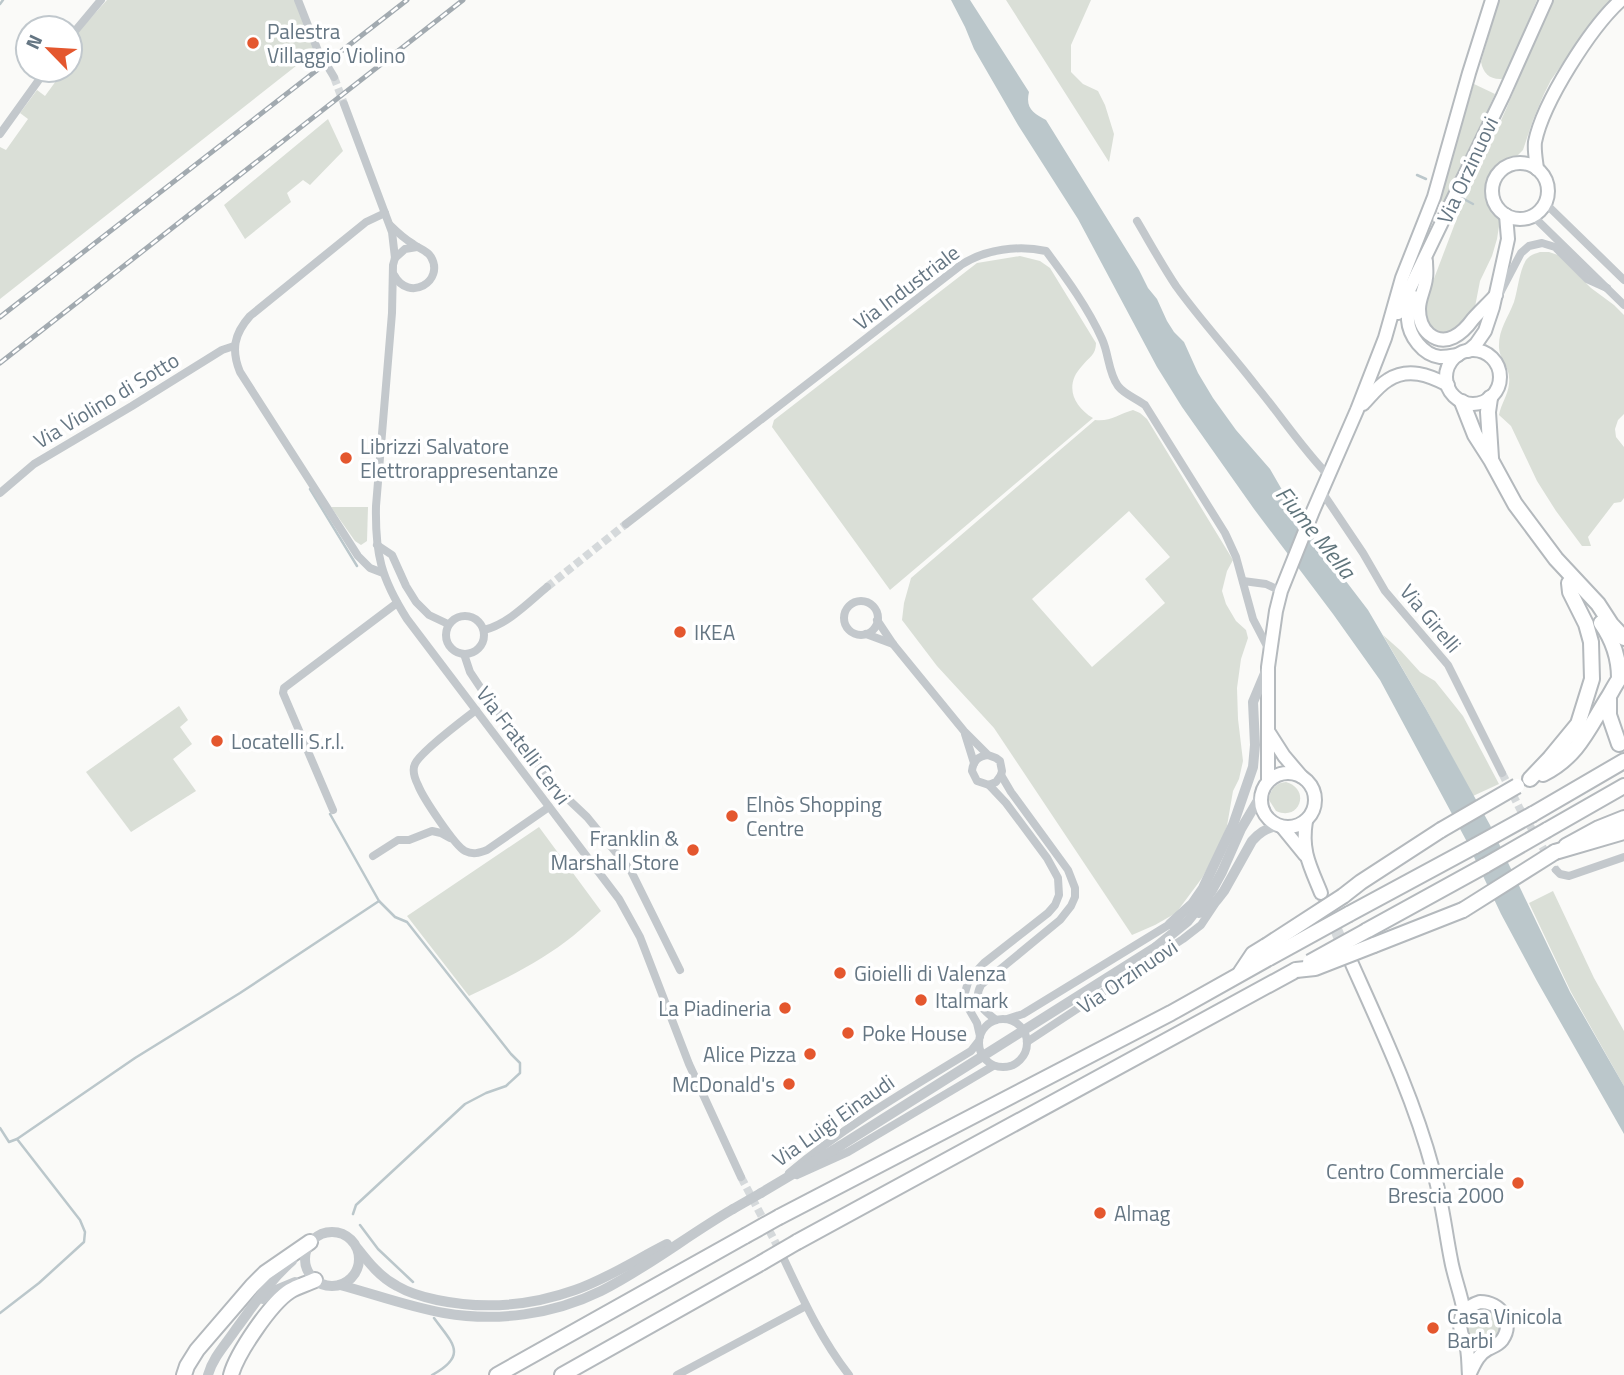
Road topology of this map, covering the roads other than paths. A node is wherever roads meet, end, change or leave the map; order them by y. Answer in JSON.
{"nodes":[{"id":1,"x":101,"y":0,"type":"edge"},
{"id":2,"x":298,"y":0,"type":"edge"},
{"id":3,"x":1485,"y":0,"type":"edge"},
{"id":4,"x":1492,"y":0,"type":"edge"},
{"id":5,"x":1546,"y":0,"type":"edge"},
{"id":6,"x":1621,"y":0,"type":"edge"},
{"id":7,"x":84,"y":20,"type":"edge"},
{"id":8,"x":1482,"y":32,"type":"junction"},
{"id":9,"x":320,"y":56,"type":"dead end"},
{"id":10,"x":328,"y":67,"type":"dead end"},
{"id":11,"x":334,"y":77,"type":"tunnel mouth"},
{"id":12,"x":36,"y":84,"type":"edge"},
{"id":13,"x":344,"y":104,"type":"tunnel mouth"},
{"id":14,"x":0,"y":134,"type":"edge"},
{"id":15,"x":1535,"y":144,"type":"junction"},
{"id":16,"x":1519,"y":163,"type":"junction"},
{"id":17,"x":1537,"y":169,"type":"junction"},
{"id":18,"x":1545,"y":203,"type":"junction"},
{"id":19,"x":385,"y":213,"type":"junction"},
{"id":20,"x":1506,"y":215,"type":"junction"},
{"id":21,"x":1528,"y":217,"type":"junction"},
{"id":22,"x":1137,"y":221,"type":"dead end"},
{"id":23,"x":389,"y":224,"type":"junction"},
{"id":24,"x":1508,"y":239,"type":"junction"},
{"id":25,"x":417,"y":247,"type":"junction"},
{"id":26,"x":395,"y":258,"type":"junction"},
{"id":27,"x":1426,"y":258,"type":"junction"},
{"id":28,"x":393,"y":271,"type":"junction"},
{"id":29,"x":1624,"y":279,"type":"edge"},
{"id":30,"x":405,"y":286,"type":"junction"},
{"id":31,"x":1607,"y":288,"type":"junction"},
{"id":32,"x":1495,"y":301,"type":"junction"},
{"id":33,"x":1624,"y":304,"type":"edge"},
{"id":34,"x":392,"y":313,"type":"junction"},
{"id":35,"x":1485,"y":331,"type":"junction"},
{"id":36,"x":1385,"y":338,"type":"junction"},
{"id":37,"x":234,"y":346,"type":"junction"},
{"id":38,"x":1463,"y":353,"type":"junction"},
{"id":39,"x":1491,"y":357,"type":"junction"},
{"id":40,"x":1448,"y":385,"type":"junction"},
{"id":41,"x":1490,"y":398,"type":"junction"},
{"id":42,"x":1462,"y":402,"type":"junction"},
{"id":43,"x":1357,"y":410,"type":"junction"},
{"id":44,"x":1491,"y":460,"type":"junction"},
{"id":45,"x":1328,"y":475,"type":"junction"},
{"id":46,"x":0,"y":492,"type":"edge"},
{"id":47,"x":1322,"y":492,"type":"junction"},
{"id":48,"x":626,"y":524,"type":"tunnel mouth"},
{"id":49,"x":377,"y":545,"type":"junction"},
{"id":50,"x":1556,"y":559,"type":"junction"},
{"id":51,"x":383,"y":573,"type":"junction"},
{"id":52,"x":1243,"y":581,"type":"junction"},
{"id":53,"x":1569,"y":583,"type":"junction"},
{"id":54,"x":547,"y":587,"type":"tunnel mouth"},
{"id":55,"x":1281,"y":590,"type":"junction"},
{"id":56,"x":397,"y":603,"type":"junction"},
{"id":57,"x":1598,"y":604,"type":"junction"},
{"id":58,"x":877,"y":621,"type":"junction"},
{"id":59,"x":1624,"y":623,"type":"edge"},
{"id":60,"x":448,"y":624,"type":"junction"},
{"id":61,"x":484,"y":630,"type":"junction"},
{"id":62,"x":866,"y":634,"type":"junction"},
{"id":63,"x":1624,"y":638,"type":"edge"},
{"id":64,"x":893,"y":644,"type":"junction"},
{"id":65,"x":1269,"y":651,"type":"junction"},
{"id":66,"x":464,"y":654,"type":"junction"},
{"id":67,"x":1268,"y":667,"type":"junction"},
{"id":68,"x":1622,"y":675,"type":"edge"},
{"id":69,"x":1611,"y":694,"type":"junction"},
{"id":70,"x":476,"y":710,"type":"junction"},
{"id":71,"x":1268,"y":730,"type":"junction"},
{"id":72,"x":964,"y":731,"type":"junction"},
{"id":73,"x":1619,"y":744,"type":"dead end"},
{"id":74,"x":988,"y":755,"type":"junction"},
{"id":75,"x":1624,"y":761,"type":"edge"},
{"id":76,"x":974,"y":763,"type":"junction"},
{"id":77,"x":1502,"y":773,"type":"tunnel mouth"},
{"id":78,"x":1001,"y":775,"type":"junction"},
{"id":79,"x":1301,"y":776,"type":"junction"},
{"id":80,"x":1530,"y":779,"type":"junction"},
{"id":81,"x":1268,"y":781,"type":"junction"},
{"id":82,"x":989,"y":785,"type":"junction"},
{"id":83,"x":1624,"y":786,"type":"edge"},
{"id":84,"x":1260,"y":797,"type":"junction"},
{"id":85,"x":549,"y":807,"type":"junction"},
{"id":86,"x":333,"y":810,"type":"dead end"},
{"id":87,"x":1624,"y":818,"type":"edge"},
{"id":88,"x":1306,"y":821,"type":"junction"},
{"id":89,"x":1280,"y":827,"type":"junction"},
{"id":90,"x":1624,"y":832,"type":"edge"},
{"id":91,"x":453,"y":839,"type":"junction"},
{"id":92,"x":1555,"y":852,"type":"junction"},
{"id":93,"x":373,"y":856,"type":"dead end"},
{"id":94,"x":1306,"y":856,"type":"junction"},
{"id":95,"x":1624,"y":857,"type":"edge"},
{"id":96,"x":1556,"y":870,"type":"dead end"},
{"id":97,"x":1321,"y":893,"type":"tunnel mouth"},
{"id":98,"x":1217,"y":900,"type":"junction"},
{"id":99,"x":1201,"y":905,"type":"junction"},
{"id":100,"x":1188,"y":922,"type":"junction"},
{"id":101,"x":1170,"y":924,"type":"junction"},
{"id":102,"x":1268,"y":952,"type":"junction"},
{"id":103,"x":1352,"y":964,"type":"tunnel mouth"},
{"id":104,"x":680,"y":970,"type":"dead end"},
{"id":105,"x":1296,"y":970,"type":"junction"},
{"id":106,"x":1007,"y":1019,"type":"junction"},
{"id":107,"x":996,"y":1020,"type":"junction"},
{"id":108,"x":979,"y":1039,"type":"junction"},
{"id":109,"x":1027,"y":1042,"type":"junction"},
{"id":110,"x":993,"y":1066,"type":"junction"},
{"id":111,"x":741,"y":1178,"type":"tunnel mouth"},
{"id":112,"x":775,"y":1185,"type":"junction"},
{"id":113,"x":699,"y":1229,"type":"junction"},
{"id":114,"x":309,"y":1245,"type":"junction"},
{"id":115,"x":358,"y":1249,"type":"junction"},
{"id":116,"x":781,"y":1253,"type":"tunnel mouth"},
{"id":117,"x":313,"y":1278,"type":"junction"},
{"id":118,"x":340,"y":1285,"type":"junction"},
{"id":119,"x":1459,"y":1288,"type":"junction"},
{"id":120,"x":1480,"y":1302,"type":"junction"},
{"id":121,"x":806,"y":1306,"type":"junction"},
{"id":122,"x":251,"y":1308,"type":"junction"},
{"id":123,"x":1464,"y":1312,"type":"junction"},
{"id":124,"x":1466,"y":1342,"type":"junction"},
{"id":125,"x":1486,"y":1349,"type":"junction"},
{"id":126,"x":184,"y":1375,"type":"edge"},
{"id":127,"x":208,"y":1375,"type":"edge"},
{"id":128,"x":231,"y":1375,"type":"edge"},
{"id":129,"x":497,"y":1375,"type":"edge"},
{"id":130,"x":562,"y":1375,"type":"edge"},
{"id":131,"x":677,"y":1375,"type":"edge"},
{"id":132,"x":849,"y":1375,"type":"edge"},
{"id":133,"x":1469,"y":1375,"type":"edge"}],
"edges":[{"from":1,"to":7,"type":"street"},
{"from":2,"to":9,"type":"street"},
{"from":3,"to":8,"type":"main road"},
{"from":4,"to":8,"type":"main road","name":"Via Orzinuovi"},
{"from":5,"to":27,"type":"main road","name":"Via Orzinuovi"},
{"from":6,"to":15,"type":"main road"},
{"from":8,"to":36,"type":"main road","name":"Via Orzinuovi"},
{"from":10,"to":11,"type":"street"},
{"from":12,"to":14,"type":"street"},
{"from":13,"to":19,"type":"street"},
{"from":15,"to":16,"type":"main road"},
{"from":15,"to":17,"type":"main road"},
{"from":16,"to":17,"type":"main road"},
{"from":16,"to":20,"type":"main road"},
{"from":17,"to":18,"type":"main road"},
{"from":18,"to":21,"type":"main road"},
{"from":18,"to":29,"type":"street"},
{"from":19,"to":23,"type":"street","name":"Via Fratelli Cervi"},
{"from":19,"to":37,"type":"street"},
{"from":20,"to":21,"type":"main road"},
{"from":20,"to":24,"type":"main road"},
{"from":21,"to":24,"type":"main road"},
{"from":21,"to":31,"type":"street"},
{"from":22,"to":45,"type":"street"},
{"from":23,"to":25,"type":"street"},
{"from":23,"to":26,"type":"street","name":"Via Fratelli Cervi"},
{"from":24,"to":32,"type":"main road"},
{"from":25,"to":26,"type":"street"},
{"from":25,"to":30,"type":"street"},
{"from":26,"to":28,"type":"street","name":"Via Fratelli Cervi"},
{"from":27,"to":32,"type":"main road"},
{"from":27,"to":36,"type":"main road","name":"Via Orzinuovi"},
{"from":27,"to":38,"type":"main road"},
{"from":28,"to":30,"type":"street"},
{"from":28,"to":34,"type":"street","name":"Via Fratelli Cervi"},
{"from":30,"to":34,"type":"street","name":"Via Fratelli Cervi"},
{"from":31,"to":32,"type":"street"},
{"from":31,"to":33,"type":"street"},
{"from":32,"to":35,"type":"main road"},
{"from":34,"to":49,"type":"street","name":"Via Fratelli Cervi"},
{"from":35,"to":38,"type":"main road"},
{"from":35,"to":39,"type":"main road"},
{"from":36,"to":43,"type":"main road","name":"Via Orzinuovi"},
{"from":37,"to":46,"type":"street","name":"Via Violino di Sotto"},
{"from":37,"to":51,"type":"street"},
{"from":38,"to":39,"type":"main road"},
{"from":38,"to":40,"type":"main road"},
{"from":39,"to":41,"type":"main road"},
{"from":40,"to":42,"type":"main road"},
{"from":40,"to":43,"type":"main road"},
{"from":41,"to":42,"type":"main road"},
{"from":41,"to":44,"type":"highway"},
{"from":42,"to":44,"type":"highway"},
{"from":43,"to":45,"type":"main road","name":"Via Orzinuovi"},
{"from":44,"to":50,"type":"highway"},
{"from":45,"to":47,"type":"main road","name":"Via Orzinuovi"},
{"from":47,"to":55,"type":"main road","name":"Via Orzinuovi"},
{"from":47,"to":77,"type":"street","name":"Via Girelli"},
{"from":48,"to":52,"type":"street","name":"Via Industriale"},
{"from":49,"to":51,"type":"street","name":"Via Fratelli Cervi"},
{"from":49,"to":60,"type":"street"},
{"from":50,"to":53,"type":"highway"},
{"from":50,"to":57,"type":"highway"},
{"from":51,"to":56,"type":"street","name":"Via Fratelli Cervi"},
{"from":52,"to":55,"type":"street"},
{"from":52,"to":65,"type":"street","name":"Via Industriale"},
{"from":53,"to":68,"type":"highway"},
{"from":53,"to":80,"type":"highway"},
{"from":54,"to":61,"type":"street"},
{"from":55,"to":65,"type":"main road","name":"Via Orzinuovi"},
{"from":56,"to":70,"type":"street","name":"Via Fratelli Cervi"},
{"from":56,"to":86,"type":"street"},
{"from":57,"to":59,"type":"highway"},
{"from":57,"to":63,"type":"highway"},
{"from":58,"to":62,"type":"street"},
{"from":58,"to":62,"type":"street"},
{"from":58,"to":64,"type":"street"},
{"from":60,"to":61,"type":"street"},
{"from":60,"to":66,"type":"street"},
{"from":61,"to":66,"type":"street"},
{"from":62,"to":64,"type":"street"},
{"from":64,"to":72,"type":"street"},
{"from":65,"to":67,"type":"main road","name":"Via Orzinuovi"},
{"from":66,"to":104,"type":"street"},
{"from":67,"to":71,"type":"main road","name":"Via Orzinuovi"},
{"from":67,"to":101,"type":"street"},
{"from":68,"to":69,"type":"highway"},
{"from":69,"to":73,"type":"highway"},
{"from":69,"to":80,"type":"highway"},
{"from":70,"to":85,"type":"street","name":"Via Fratelli Cervi"},
{"from":70,"to":91,"type":"street"},
{"from":71,"to":79,"type":"main road"},
{"from":71,"to":81,"type":"main road","name":"Via Orzinuovi"},
{"from":72,"to":74,"type":"street"},
{"from":72,"to":76,"type":"street"},
{"from":74,"to":76,"type":"street"},
{"from":74,"to":78,"type":"street"},
{"from":75,"to":102,"type":"highway","bridge":true},
{"from":76,"to":82,"type":"street"},
{"from":78,"to":82,"type":"street"},
{"from":78,"to":107,"type":"street"},
{"from":79,"to":81,"type":"main road"},
{"from":79,"to":88,"type":"main road"},
{"from":80,"to":102,"type":"highway","bridge":true},
{"from":81,"to":84,"type":"main road"},
{"from":82,"to":108,"type":"street"},
{"from":83,"to":105,"type":"highway","bridge":true},
{"from":84,"to":89,"type":"main road"},
{"from":84,"to":99,"type":"street"},
{"from":85,"to":91,"type":"street"},
{"from":85,"to":111,"type":"street","name":"Via Fratelli Cervi"},
{"from":87,"to":92,"type":"highway"},
{"from":88,"to":89,"type":"main road"},
{"from":88,"to":94,"type":"main road"},
{"from":89,"to":94,"type":"main road"},
{"from":89,"to":98,"type":"street","name":"Via Orzinuovi"},
{"from":90,"to":92,"type":"highway"},
{"from":91,"to":93,"type":"street"},
{"from":92,"to":105,"type":"highway","bridge":true},
{"from":94,"to":97,"type":"main road"},
{"from":95,"to":96,"type":"street"},
{"from":98,"to":100,"type":"street","name":"Via Orzinuovi"},
{"from":98,"to":109,"type":"street","name":"Via Orzinuovi"},
{"from":99,"to":100,"type":"street"},
{"from":99,"to":101,"type":"street"},
{"from":100,"to":112,"type":"street","bridge":true},
{"from":101,"to":106,"type":"street"},
{"from":102,"to":129,"type":"highway","bridge":true},
{"from":103,"to":119,"type":"main road"},
{"from":105,"to":130,"type":"highway","bridge":true},
{"from":106,"to":107,"type":"street"},
{"from":106,"to":109,"type":"street"},
{"from":107,"to":108,"type":"street","name":"Via Luigi Einaudi"},
{"from":108,"to":110,"type":"street"},
{"from":108,"to":112,"type":"street","name":"Via Luigi Einaudi"},
{"from":109,"to":110,"type":"street","name":"Via Luigi Einaudi"},
{"from":110,"to":112,"type":"street","name":"Via Luigi Einaudi"},
{"from":112,"to":113,"type":"street","bridge":true},
{"from":113,"to":115,"type":"street"},
{"from":113,"to":118,"type":"street"},
{"from":114,"to":115,"type":"street"},
{"from":114,"to":117,"type":"street"},
{"from":114,"to":122,"type":"street"},
{"from":114,"to":126,"type":"highway"},
{"from":115,"to":118,"type":"street"},
{"from":116,"to":121,"type":"street"},
{"from":117,"to":118,"type":"street"},
{"from":117,"to":122,"type":"street"},
{"from":117,"to":128,"type":"highway"},
{"from":119,"to":120,"type":"main road"},
{"from":119,"to":123,"type":"main road"},
{"from":120,"to":123,"type":"main road"},
{"from":120,"to":125,"type":"main road"},
{"from":121,"to":131,"type":"street"},
{"from":121,"to":132,"type":"street"},
{"from":122,"to":127,"type":"street"},
{"from":123,"to":124,"type":"main road"},
{"from":124,"to":125,"type":"main road"},
{"from":124,"to":133,"type":"main road"},
{"from":125,"to":133,"type":"main road"}]}
